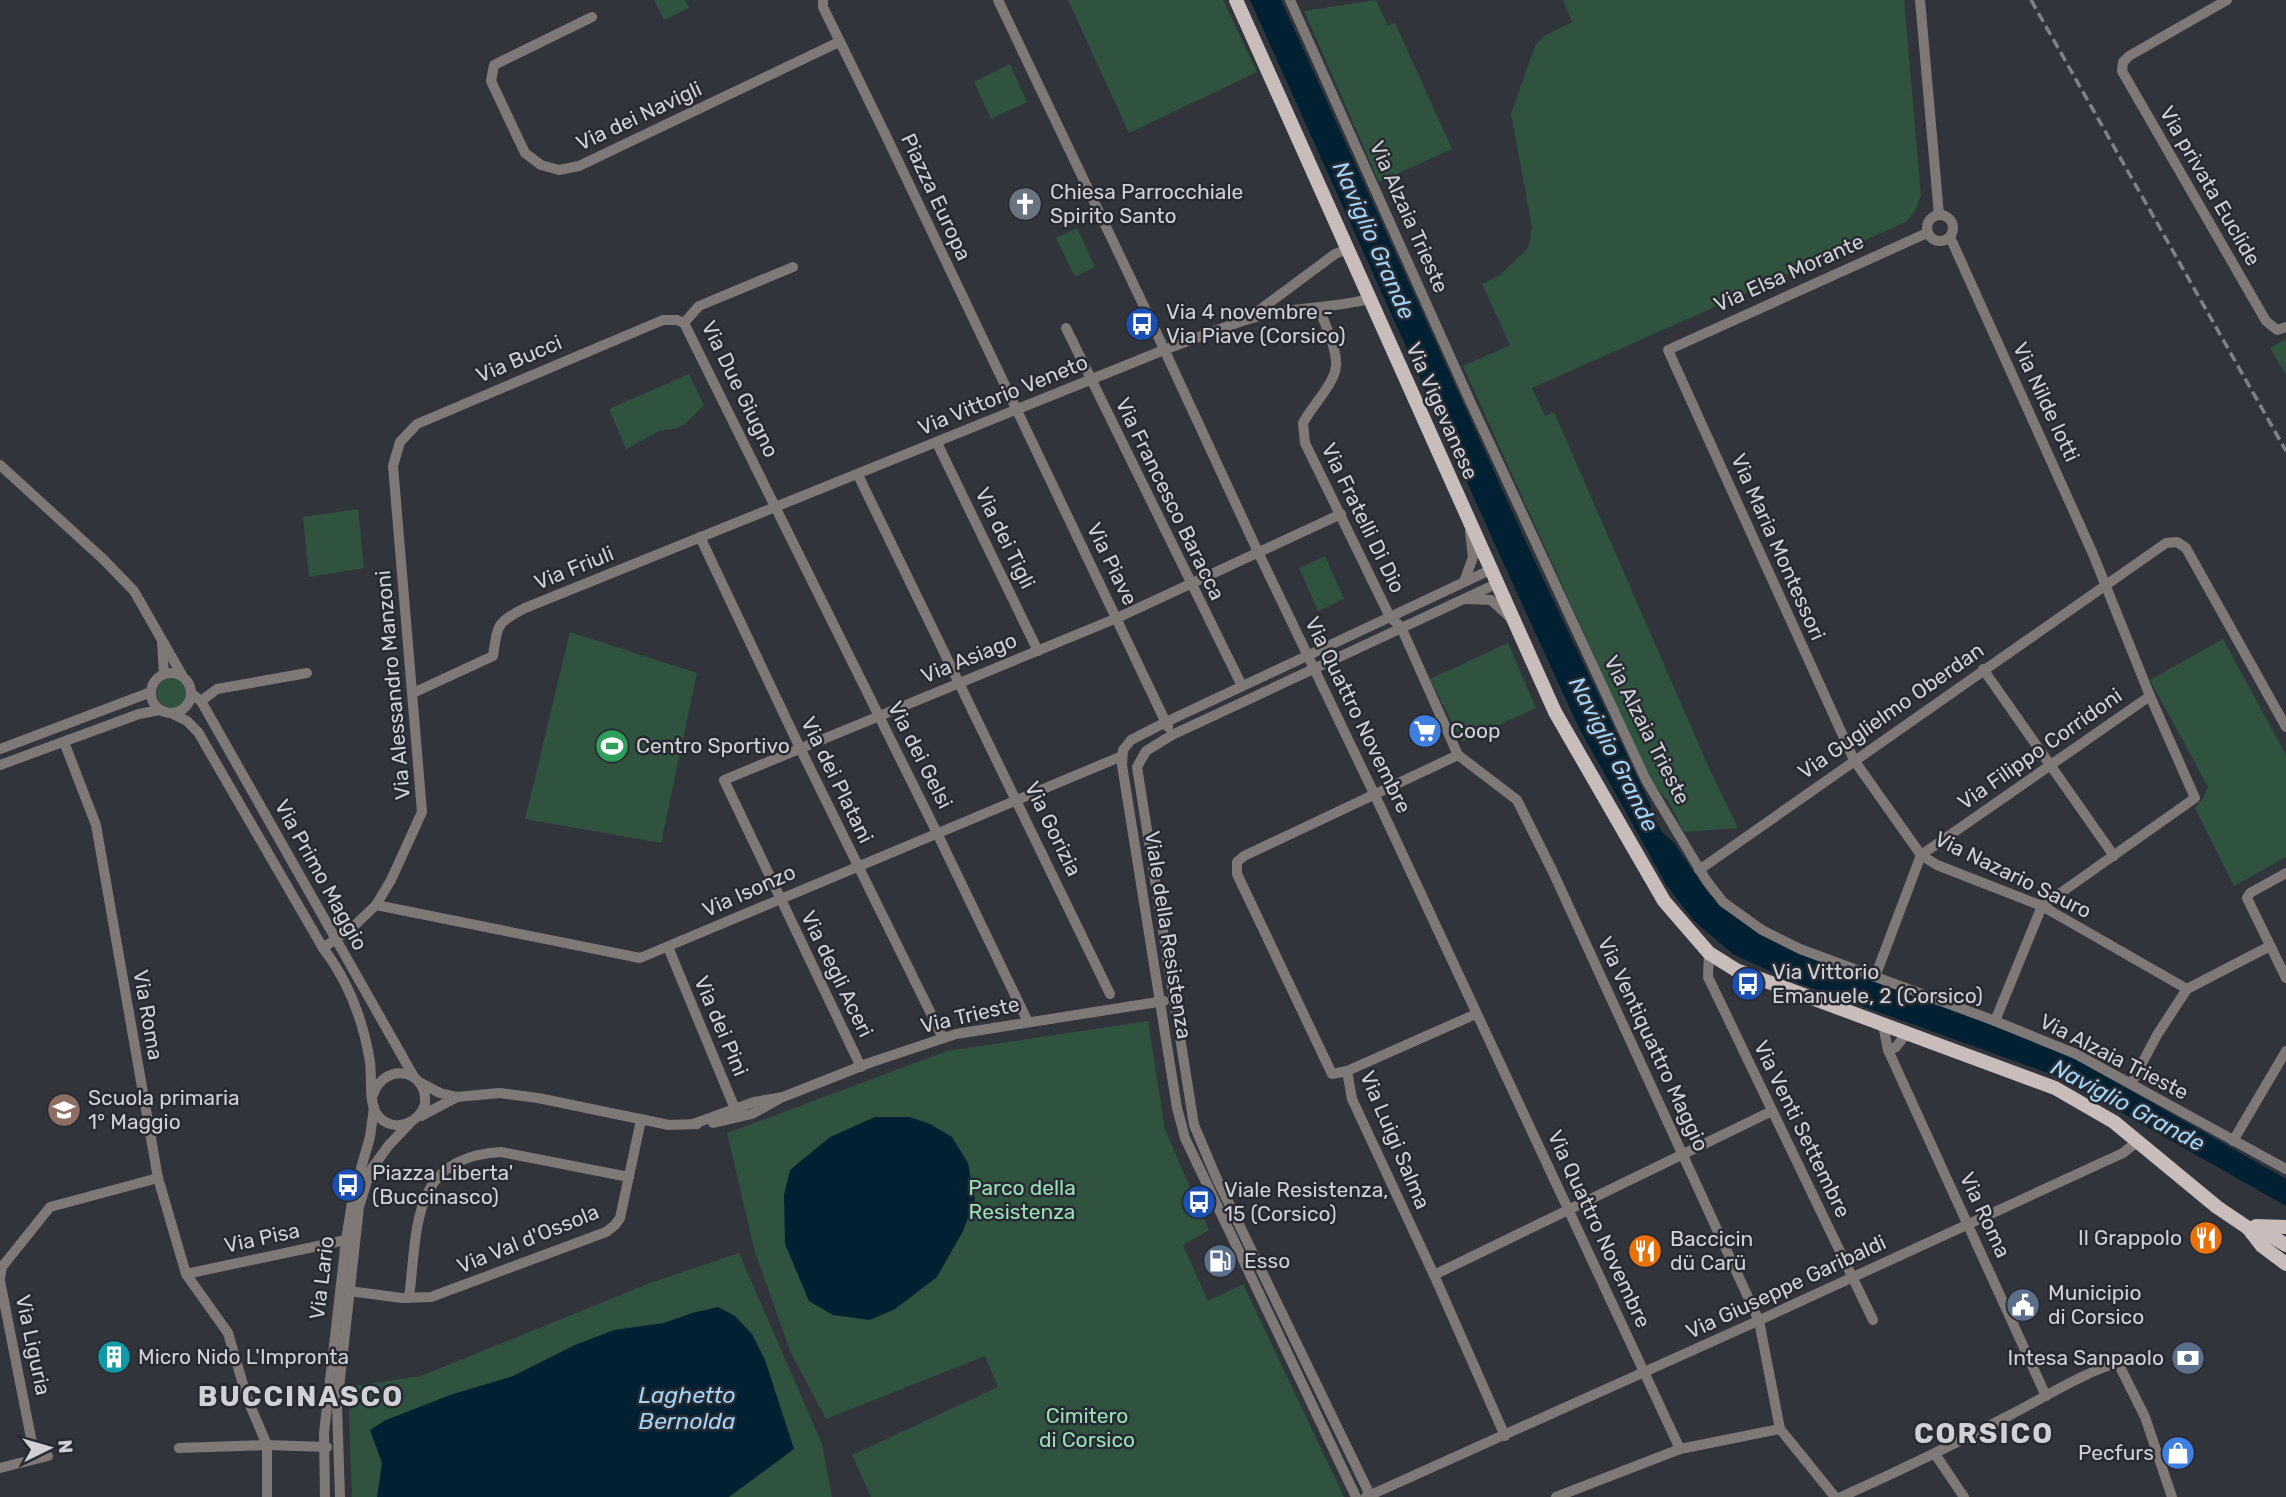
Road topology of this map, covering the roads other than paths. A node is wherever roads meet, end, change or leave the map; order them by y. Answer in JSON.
{"nodes":[{"id":1,"x":823,"y":0,"type":"edge"},
{"id":2,"x":998,"y":0,"type":"edge"},
{"id":3,"x":1236,"y":0,"type":"edge"},
{"id":4,"x":1290,"y":0,"type":"edge"},
{"id":5,"x":1920,"y":0,"type":"edge"},
{"id":6,"x":2227,"y":0,"type":"edge"},
{"id":7,"x":592,"y":17,"type":"dead end"},
{"id":8,"x":839,"y":42,"type":"junction"},
{"id":9,"x":1939,"y":215,"type":"junction"},
{"id":10,"x":1927,"y":233,"type":"junction"},
{"id":11,"x":1950,"y":237,"type":"junction"},
{"id":12,"x":1347,"y":249,"type":"junction"},
{"id":13,"x":793,"y":267,"type":"dead end"},
{"id":14,"x":1369,"y":299,"type":"junction"},
{"id":15,"x":1319,"y":308,"type":"junction"},
{"id":16,"x":1245,"y":320,"type":"junction"},
{"id":17,"x":684,"y":323,"type":"junction"},
{"id":18,"x":2286,"y":327,"type":"edge"},
{"id":19,"x":1066,"y":328,"type":"dead end"},
{"id":20,"x":1164,"y":350,"type":"junction"},
{"id":21,"x":1668,"y":350,"type":"joint"},
{"id":22,"x":1091,"y":381,"type":"junction"},
{"id":23,"x":1016,"y":410,"type":"junction"},
{"id":24,"x":937,"y":443,"type":"junction"},
{"id":25,"x":0,"y":465,"type":"edge"},
{"id":26,"x":393,"y":466,"type":"joint"},
{"id":27,"x":858,"y":475,"type":"junction"},
{"id":28,"x":777,"y":507,"type":"junction"},
{"id":29,"x":1341,"y":514,"type":"junction"},
{"id":30,"x":1467,"y":519,"type":"junction"},
{"id":31,"x":700,"y":537,"type":"junction"},
{"id":32,"x":1258,"y":552,"type":"junction"},
{"id":33,"x":1493,"y":577,"type":"junction"},
{"id":34,"x":1464,"y":582,"type":"junction"},
{"id":35,"x":1191,"y":583,"type":"junction"},
{"id":36,"x":2106,"y":583,"type":"junction"},
{"id":37,"x":1461,"y":599,"type":"junction"},
{"id":38,"x":1390,"y":617,"type":"junction"},
{"id":39,"x":1117,"y":618,"type":"junction"},
{"id":40,"x":1512,"y":619,"type":"junction"},
{"id":41,"x":1401,"y":627,"type":"junction"},
{"id":42,"x":162,"y":639,"type":"junction"},
{"id":43,"x":1038,"y":651,"type":"junction"},
{"id":44,"x":1308,"y":656,"type":"junction"},
{"id":45,"x":1314,"y":668,"type":"junction"},
{"id":46,"x":1983,"y":669,"type":"junction"},
{"id":47,"x":307,"y":673,"type":"dead end"},
{"id":48,"x":164,"y":674,"type":"junction"},
{"id":49,"x":182,"y":675,"type":"junction"},
{"id":50,"x":960,"y":682,"type":"junction"},
{"id":51,"x":1242,"y":686,"type":"junction"},
{"id":52,"x":151,"y":692,"type":"junction"},
{"id":53,"x":413,"y":693,"type":"junction"},
{"id":54,"x":2150,"y":696,"type":"junction"},
{"id":55,"x":197,"y":698,"type":"junction"},
{"id":56,"x":160,"y":710,"type":"junction"},
{"id":57,"x":173,"y":713,"type":"junction"},
{"id":58,"x":878,"y":715,"type":"junction"},
{"id":59,"x":1166,"y":722,"type":"junction"},
{"id":60,"x":2286,"y":727,"type":"edge"},
{"id":61,"x":1172,"y":735,"type":"junction"},
{"id":62,"x":64,"y":742,"type":"junction"},
{"id":63,"x":800,"y":748,"type":"junction"},
{"id":64,"x":0,"y":749,"type":"edge"},
{"id":65,"x":1458,"y":755,"type":"junction"},
{"id":66,"x":1122,"y":756,"type":"junction"},
{"id":67,"x":1854,"y":760,"type":"junction"},
{"id":68,"x":0,"y":765,"type":"edge"},
{"id":69,"x":2051,"y":766,"type":"junction"},
{"id":70,"x":1375,"y":795,"type":"junction"},
{"id":71,"x":1017,"y":799,"type":"junction"},
{"id":72,"x":937,"y":833,"type":"junction"},
{"id":73,"x":1922,"y":855,"type":"junction"},
{"id":74,"x":2114,"y":856,"type":"junction"},
{"id":75,"x":858,"y":865,"type":"junction"},
{"id":76,"x":1699,"y":870,"type":"junction"},
{"id":77,"x":2286,"y":873,"type":"edge"},
{"id":78,"x":780,"y":898,"type":"junction"},
{"id":79,"x":376,"y":905,"type":"junction"},
{"id":80,"x":2042,"y":906,"type":"junction"},
{"id":81,"x":336,"y":940,"type":"junction"},
{"id":82,"x":2270,"y":946,"type":"junction"},
{"id":83,"x":668,"y":947,"type":"junction"},
{"id":84,"x":323,"y":948,"type":"junction"},
{"id":85,"x":1709,"y":953,"type":"junction"},
{"id":86,"x":1875,"y":977,"type":"junction"},
{"id":87,"x":2286,"y":978,"type":"edge"},
{"id":88,"x":2188,"y":989,"type":"junction"},
{"id":89,"x":1110,"y":994,"type":"dead end"},
{"id":90,"x":1173,"y":1000,"type":"junction"},
{"id":91,"x":1159,"y":1002,"type":"junction"},
{"id":92,"x":1476,"y":1014,"type":"junction"},
{"id":93,"x":1028,"y":1021,"type":"junction"},
{"id":94,"x":1995,"y":1021,"type":"junction"},
{"id":95,"x":1883,"y":1025,"type":"junction"},
{"id":96,"x":1906,"y":1033,"type":"junction"},
{"id":97,"x":943,"y":1038,"type":"junction"},
{"id":98,"x":1888,"y":1050,"type":"junction"},
{"id":99,"x":2286,"y":1051,"type":"edge"},
{"id":100,"x":861,"y":1067,"type":"junction"},
{"id":101,"x":1347,"y":1071,"type":"junction"},
{"id":102,"x":416,"y":1079,"type":"junction"},
{"id":103,"x":2131,"y":1084,"type":"junction"},
{"id":104,"x":373,"y":1095,"type":"junction"},
{"id":105,"x":457,"y":1097,"type":"junction"},
{"id":106,"x":374,"y":1107,"type":"junction"},
{"id":107,"x":1772,"y":1111,"type":"junction"},
{"id":108,"x":737,"y":1114,"type":"junction"},
{"id":109,"x":641,"y":1120,"type":"junction"},
{"id":110,"x":412,"y":1121,"type":"junction"},
{"id":111,"x":2138,"y":1141,"type":"junction"},
{"id":112,"x":2233,"y":1141,"type":"junction"},
{"id":113,"x":1683,"y":1153,"type":"junction"},
{"id":114,"x":2286,"y":1169,"type":"edge"},
{"id":115,"x":629,"y":1177,"type":"junction"},
{"id":116,"x":158,"y":1178,"type":"junction"},
{"id":117,"x":1568,"y":1209,"type":"junction"},
{"id":118,"x":1967,"y":1224,"type":"junction"},
{"id":119,"x":2286,"y":1227,"type":"edge"},
{"id":120,"x":2248,"y":1228,"type":"junction"},
{"id":121,"x":346,"y":1240,"type":"junction"},
{"id":122,"x":2286,"y":1245,"type":"edge"},
{"id":123,"x":1250,"y":1261,"type":"junction"},
{"id":124,"x":2286,"y":1264,"type":"edge"},
{"id":125,"x":186,"y":1274,"type":"junction"},
{"id":126,"x":1434,"y":1275,"type":"junction"},
{"id":127,"x":1853,"y":1278,"type":"junction"},
{"id":128,"x":0,"y":1280,"type":"edge"},
{"id":129,"x":349,"y":1291,"type":"junction"},
{"id":130,"x":409,"y":1298,"type":"junction"},
{"id":131,"x":1873,"y":1320,"type":"dead end"},
{"id":132,"x":1759,"y":1321,"type":"junction"},
{"id":133,"x":13,"y":1341,"type":"junction"},
{"id":134,"x":0,"y":1343,"type":"edge"},
{"id":135,"x":1644,"y":1373,"type":"junction"},
{"id":136,"x":2046,"y":1396,"type":"junction"},
{"id":137,"x":1780,"y":1429,"type":"junction"},
{"id":138,"x":1505,"y":1436,"type":"junction"},
{"id":139,"x":267,"y":1445,"type":"junction"},
{"id":140,"x":337,"y":1446,"type":"junction"},
{"id":141,"x":323,"y":1447,"type":"junction"},
{"id":142,"x":179,"y":1448,"type":"dead end"},
{"id":143,"x":1680,"y":1449,"type":"junction"},
{"id":144,"x":1935,"y":1454,"type":"junction"},
{"id":145,"x":48,"y":1456,"type":"dead end"},
{"id":146,"x":35,"y":1458,"type":"junction"},
{"id":147,"x":0,"y":1468,"type":"edge"},
{"id":148,"x":1579,"y":1492,"type":"edge"},
{"id":149,"x":1369,"y":1496,"type":"edge"},
{"id":150,"x":267,"y":1497,"type":"edge"},
{"id":151,"x":325,"y":1497,"type":"edge"},
{"id":152,"x":340,"y":1497,"type":"edge"},
{"id":153,"x":1356,"y":1497,"type":"edge"},
{"id":154,"x":1556,"y":1497,"type":"edge"},
{"id":155,"x":1835,"y":1497,"type":"edge"},
{"id":156,"x":1841,"y":1497,"type":"edge"},
{"id":157,"x":1964,"y":1497,"type":"edge"},
{"id":158,"x":2172,"y":1497,"type":"edge"}],
"edges":[{"from":1,"to":8,"type":"street","name":"Piazza Europa"},
{"from":2,"to":20,"type":"street","name":"Via Quattro Novembre"},
{"from":3,"to":12,"type":"main road","name":"Via Vigevanese"},
{"from":4,"to":76,"type":"street","name":"Via Alzaia Trieste"},
{"from":5,"to":9,"type":"street"},
{"from":6,"to":18,"type":"street","name":"Via privata Euclide"},
{"from":7,"to":8,"type":"street","name":"Via dei Navigli"},
{"from":8,"to":23,"type":"street","name":"Piazza Europa"},
{"from":9,"to":10,"type":"street"},
{"from":9,"to":11,"type":"street"},
{"from":10,"to":11,"type":"street"},
{"from":10,"to":21,"type":"street","name":"Via Elsa Morante"},
{"from":11,"to":36,"type":"street","name":"Via Nilde Iotti"},
{"from":12,"to":14,"type":"main road","name":"Via Vigevanese"},
{"from":12,"to":16,"type":"street","name":"Via Vittorio Veneto"},
{"from":13,"to":17,"type":"street","name":"Via Due Giugno"},
{"from":14,"to":15,"type":"street","name":"Via Vittorio Veneto"},
{"from":14,"to":30,"type":"main road","name":"Via Vigevanese"},
{"from":15,"to":16,"type":"street","name":"Via Vittorio Veneto"},
{"from":15,"to":29,"type":"street","name":"Via Fratelli Di Dio"},
{"from":16,"to":20,"type":"street","name":"Via Vittorio Veneto"},
{"from":17,"to":26,"type":"street","name":"Via Bucci"},
{"from":17,"to":28,"type":"street","name":"Via Due Giugno"},
{"from":19,"to":22,"type":"street","name":"Via Francesco Baracca"},
{"from":20,"to":22,"type":"street","name":"Via Vittorio Veneto"},
{"from":20,"to":32,"type":"street","name":"Via Quattro Novembre"},
{"from":21,"to":67,"type":"street","name":"Via Maria Montessori"},
{"from":22,"to":23,"type":"street","name":"Via Vittorio Veneto"},
{"from":22,"to":35,"type":"street","name":"Via Francesco Baracca"},
{"from":23,"to":24,"type":"street","name":"Via Vittorio Veneto"},
{"from":23,"to":39,"type":"street","name":"Via Piave"},
{"from":24,"to":27,"type":"street","name":"Via Vittorio Veneto"},
{"from":24,"to":43,"type":"street","name":"Via dei Tigli"},
{"from":25,"to":42,"type":"street"},
{"from":26,"to":53,"type":"street","name":"Via Alessandro Manzoni"},
{"from":27,"to":28,"type":"street","name":"Via Vittorio Veneto"},
{"from":27,"to":50,"type":"street","name":"Via Gorizia"},
{"from":28,"to":31,"type":"street","name":"Via Friuli"},
{"from":28,"to":58,"type":"street","name":"Via dei Gelsi"},
{"from":29,"to":32,"type":"street","name":"Via Asiago"},
{"from":29,"to":38,"type":"street","name":"Via Fratelli Di Dio"},
{"from":30,"to":33,"type":"main road","name":"Via Vigevanese"},
{"from":30,"to":34,"type":"street"},
{"from":31,"to":53,"type":"street","name":"Via Friuli"},
{"from":31,"to":63,"type":"street","name":"Via dei Platani"},
{"from":32,"to":35,"type":"street","name":"Via Asiago"},
{"from":32,"to":44,"type":"street","name":"Via Quattro Novembre"},
{"from":33,"to":34,"type":"street"},
{"from":33,"to":37,"type":"street","name":"Viale della Resistenza"},
{"from":33,"to":40,"type":"main road","name":"Via Vigevanese"},
{"from":34,"to":38,"type":"street"},
{"from":35,"to":39,"type":"street","name":"Via Asiago"},
{"from":35,"to":51,"type":"street","name":"Via Francesco Baracca"},
{"from":36,"to":46,"type":"street","name":"Via Guglielmo Oberdan"},
{"from":36,"to":54,"type":"street","name":"Via Nilde Iotti"},
{"from":36,"to":60,"type":"street","name":"Via Guglielmo Oberdan"},
{"from":37,"to":40,"type":"street"},
{"from":37,"to":41,"type":"street","name":"Viale della Resistenza"},
{"from":38,"to":41,"type":"street","name":"Via Fratelli Di Dio"},
{"from":38,"to":44,"type":"street"},
{"from":39,"to":43,"type":"street","name":"Via Asiago"},
{"from":39,"to":59,"type":"street","name":"Via Piave"},
{"from":40,"to":85,"type":"main road","name":"Via Vigevanese"},
{"from":41,"to":45,"type":"street","name":"Viale della Resistenza"},
{"from":41,"to":65,"type":"street","name":"Via Ventiquattro Maggio"},
{"from":42,"to":48,"type":"street"},
{"from":42,"to":49,"type":"street"},
{"from":43,"to":50,"type":"street","name":"Via Asiago"},
{"from":44,"to":45,"type":"street","name":"Via Quattro Novembre"},
{"from":44,"to":51,"type":"street"},
{"from":45,"to":61,"type":"street","name":"Viale della Resistenza"},
{"from":45,"to":70,"type":"street","name":"Via Quattro Novembre"},
{"from":46,"to":67,"type":"street","name":"Via Guglielmo Oberdan"},
{"from":46,"to":69,"type":"street"},
{"from":47,"to":55,"type":"street"},
{"from":48,"to":49,"type":"street"},
{"from":48,"to":52,"type":"street"},
{"from":49,"to":55,"type":"street"},
{"from":50,"to":58,"type":"street","name":"Via Asiago"},
{"from":50,"to":71,"type":"street","name":"Via Gorizia"},
{"from":51,"to":59,"type":"street"},
{"from":52,"to":56,"type":"street"},
{"from":52,"to":64,"type":"street"},
{"from":53,"to":79,"type":"street","name":"Via Alessandro Manzoni"},
{"from":54,"to":69,"type":"street","name":"Via Filippo Corridoni"},
{"from":54,"to":74,"type":"street","name":"Via Nilde Iotti"},
{"from":55,"to":57,"type":"street"},
{"from":55,"to":81,"type":"street","name":"Via Primo Maggio"},
{"from":56,"to":57,"type":"street"},
{"from":56,"to":62,"type":"street"},
{"from":57,"to":84,"type":"street","name":"Via Primo Maggio"},
{"from":58,"to":63,"type":"street","name":"Via Asiago"},
{"from":58,"to":72,"type":"street","name":"Via dei Gelsi"},
{"from":59,"to":61,"type":"street","name":"Via Piave"},
{"from":59,"to":66,"type":"street"},
{"from":61,"to":90,"type":"street","name":"Viale della Resistenza"},
{"from":62,"to":68,"type":"street"},
{"from":62,"to":116,"type":"street","name":"Via Roma"},
{"from":63,"to":75,"type":"street","name":"Via dei Platani"},
{"from":63,"to":78,"type":"street","name":"Via Asiago"},
{"from":65,"to":70,"type":"street","name":"Via Luigi Salma"},
{"from":65,"to":113,"type":"street","name":"Via Ventiquattro Maggio"},
{"from":66,"to":71,"type":"street","name":"Via Isonzo"},
{"from":66,"to":91,"type":"street","name":"Viale della Resistenza"},
{"from":67,"to":73,"type":"street","name":"Via Nazario Sauro"},
{"from":67,"to":76,"type":"street","name":"Via Guglielmo Oberdan"},
{"from":69,"to":73,"type":"street","name":"Via Filippo Corridoni"},
{"from":69,"to":74,"type":"street"},
{"from":70,"to":92,"type":"street","name":"Via Quattro Novembre"},
{"from":70,"to":101,"type":"street","name":"Via Luigi Salma"},
{"from":71,"to":72,"type":"street","name":"Via Isonzo"},
{"from":71,"to":89,"type":"street","name":"Via Gorizia"},
{"from":72,"to":75,"type":"street","name":"Via Isonzo"},
{"from":72,"to":93,"type":"street","name":"Via dei Gelsi"},
{"from":73,"to":80,"type":"street","name":"Via Nazario Sauro"},
{"from":73,"to":86,"type":"street"},
{"from":74,"to":80,"type":"street"},
{"from":75,"to":78,"type":"street","name":"Via Isonzo"},
{"from":75,"to":97,"type":"street","name":"Via dei Platani"},
{"from":76,"to":86,"type":"street","name":"Via Alzaia Trieste"},
{"from":77,"to":82,"type":"street"},
{"from":78,"to":83,"type":"street","name":"Via Isonzo"},
{"from":78,"to":100,"type":"street","name":"Via degli Aceri"},
{"from":79,"to":81,"type":"street","name":"Via Alessandro Manzoni"},
{"from":79,"to":83,"type":"street","name":"Via Isonzo"},
{"from":80,"to":88,"type":"street","name":"Via Nazario Sauro"},
{"from":80,"to":94,"type":"street"},
{"from":81,"to":84,"type":"street","name":"Via Alessandro Manzoni"},
{"from":81,"to":102,"type":"street","name":"Via Primo Maggio"},
{"from":82,"to":87,"type":"street"},
{"from":82,"to":88,"type":"street"},
{"from":83,"to":108,"type":"street","name":"Via dei Pini"},
{"from":84,"to":104,"type":"street","name":"Via Primo Maggio"},
{"from":85,"to":95,"type":"main road","name":"Via Vigevanese"},
{"from":85,"to":107,"type":"street","name":"Via Venti Settembre"},
{"from":86,"to":94,"type":"street","name":"Via Alzaia Trieste"},
{"from":88,"to":103,"type":"street"},
{"from":90,"to":91,"type":"street","name":"Via Trieste"},
{"from":90,"to":123,"type":"street","name":"Viale della Resistenza"},
{"from":91,"to":93,"type":"street","name":"Via Trieste"},
{"from":91,"to":123,"type":"street","name":"Viale della Resistenza"},
{"from":92,"to":101,"type":"street"},
{"from":92,"to":117,"type":"street","name":"Via Quattro Novembre"},
{"from":93,"to":97,"type":"street","name":"Via Trieste"},
{"from":94,"to":103,"type":"street","name":"Via Alzaia Trieste"},
{"from":95,"to":96,"type":"main road","name":"Via Vigevanese"},
{"from":95,"to":98,"type":"street","name":"Via Roma"},
{"from":96,"to":98,"type":"street"},
{"from":96,"to":111,"type":"main road","name":"Via Vigevanese"},
{"from":97,"to":100,"type":"street","name":"Via Trieste"},
{"from":98,"to":118,"type":"street","name":"Via Roma"},
{"from":99,"to":112,"type":"street"},
{"from":100,"to":108,"type":"street","name":"Via Trieste"},
{"from":101,"to":126,"type":"street","name":"Via Luigi Salma"},
{"from":102,"to":104,"type":"street"},
{"from":102,"to":105,"type":"street","name":"Via Trieste"},
{"from":102,"to":110,"type":"street"},
{"from":103,"to":112,"type":"street","name":"Via Alzaia Trieste"},
{"from":104,"to":106,"type":"street"},
{"from":105,"to":109,"type":"street","name":"Via Trieste"},
{"from":105,"to":110,"type":"street","name":"Via Trieste"},
{"from":106,"to":110,"type":"street"},
{"from":106,"to":121,"type":"street","name":"Via Lario"},
{"from":107,"to":113,"type":"street"},
{"from":107,"to":127,"type":"street","name":"Via Venti Settembre"},
{"from":108,"to":109,"type":"street","name":"Via Trieste"},
{"from":109,"to":115,"type":"street","name":"Via Val d'Ossola"},
{"from":110,"to":129,"type":"street","name":"Via Lario"},
{"from":111,"to":118,"type":"street","name":"Via Giuseppe Garibaldi"},
{"from":111,"to":120,"type":"main road","name":"Via Vigevanese"},
{"from":112,"to":114,"type":"street","name":"Via Alzaia Trieste"},
{"from":113,"to":117,"type":"street"},
{"from":113,"to":132,"type":"street","name":"Via Ventiquattro Maggio"},
{"from":115,"to":130,"type":"street","name":"Via Val d'Ossola"},
{"from":115,"to":130,"type":"street"},
{"from":116,"to":125,"type":"street","name":"Via Roma"},
{"from":116,"to":128,"type":"street","name":"Via Liguria"},
{"from":117,"to":126,"type":"street"},
{"from":117,"to":135,"type":"street","name":"Via Quattro Novembre"},
{"from":118,"to":127,"type":"street","name":"Via Giuseppe Garibaldi"},
{"from":118,"to":136,"type":"street","name":"Via Roma"},
{"from":119,"to":120,"type":"main road"},
{"from":120,"to":122,"type":"main road"},
{"from":120,"to":124,"type":"main road"},
{"from":121,"to":125,"type":"street","name":"Via Pisa"},
{"from":121,"to":141,"type":"street","name":"Via Lario"},
{"from":123,"to":149,"type":"street","name":"Viale della Resistenza"},
{"from":123,"to":153,"type":"street","name":"Viale della Resistenza"},
{"from":125,"to":139,"type":"street","name":"Via Roma"},
{"from":126,"to":138,"type":"street","name":"Via Luigi Salma"},
{"from":127,"to":131,"type":"street","name":"Via Venti Settembre"},
{"from":127,"to":132,"type":"street","name":"Via Giuseppe Garibaldi"},
{"from":128,"to":133,"type":"street","name":"Via Liguria"},
{"from":129,"to":130,"type":"street","name":"Via Val d'Ossola"},
{"from":129,"to":140,"type":"street","name":"Via Lario"},
{"from":132,"to":135,"type":"street","name":"Via Giuseppe Garibaldi"},
{"from":132,"to":137,"type":"street","name":"Via Ventiquattro Maggio"},
{"from":133,"to":134,"type":"street"},
{"from":133,"to":146,"type":"street","name":"Via Liguria"},
{"from":135,"to":138,"type":"street","name":"Via Giuseppe Garibaldi"},
{"from":135,"to":143,"type":"street","name":"Via Quattro Novembre"},
{"from":136,"to":144,"type":"street"},
{"from":136,"to":158,"type":"street"},
{"from":137,"to":143,"type":"street"},
{"from":137,"to":155,"type":"street","name":"Via Ventiquattro Maggio"},
{"from":138,"to":149,"type":"street","name":"Via Giuseppe Garibaldi"},
{"from":139,"to":141,"type":"street"},
{"from":139,"to":142,"type":"street"},
{"from":139,"to":150,"type":"street"},
{"from":140,"to":141,"type":"street"},
{"from":140,"to":152,"type":"street","name":"Via Lario"},
{"from":141,"to":151,"type":"street","name":"Via Lario"},
{"from":143,"to":148,"type":"street"},
{"from":144,"to":156,"type":"street"},
{"from":144,"to":157,"type":"street"},
{"from":145,"to":146,"type":"street"},
{"from":146,"to":147,"type":"street"},
{"from":148,"to":154,"type":"street"}]}
